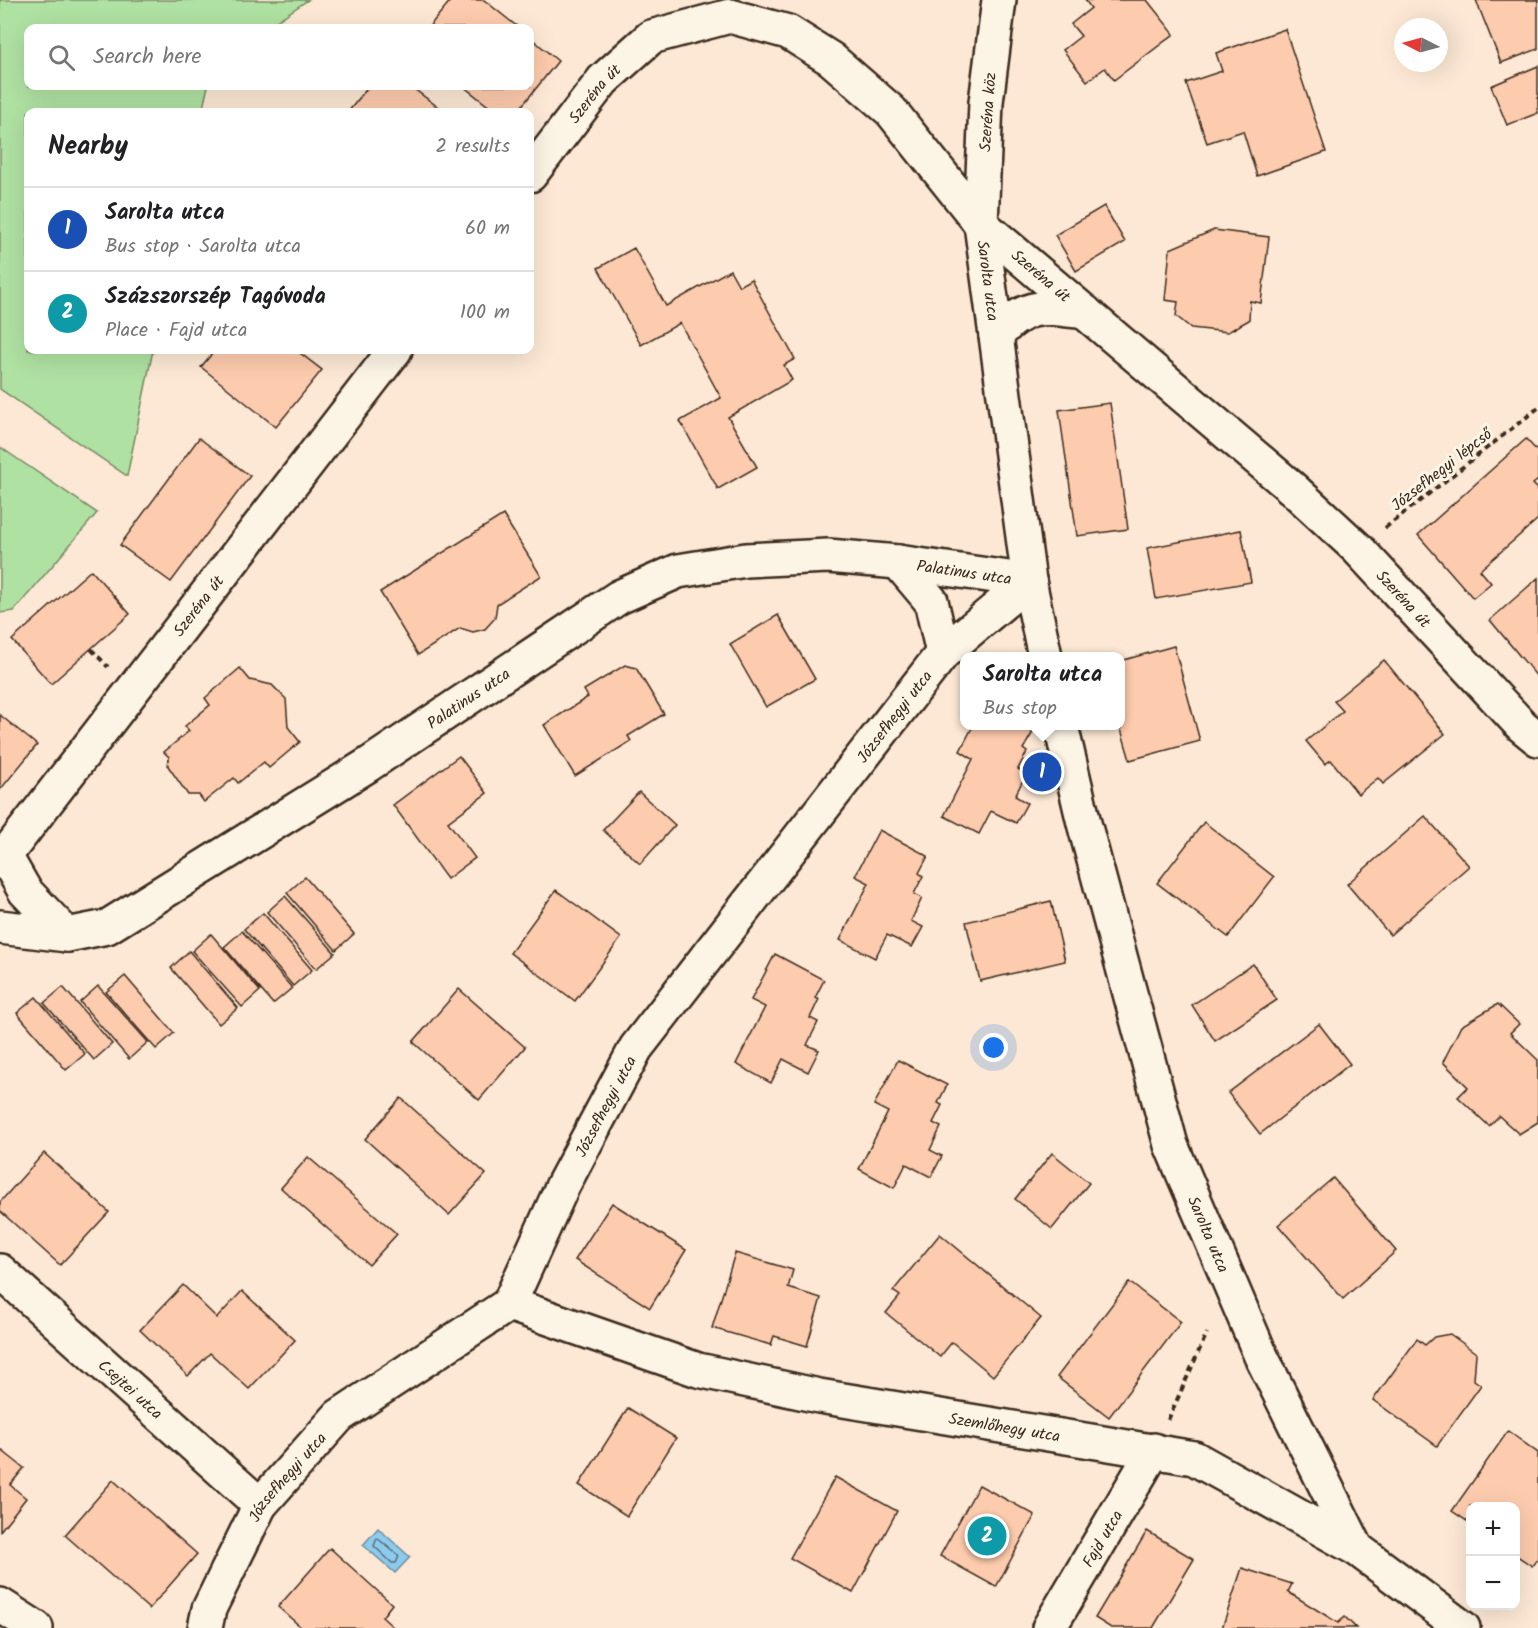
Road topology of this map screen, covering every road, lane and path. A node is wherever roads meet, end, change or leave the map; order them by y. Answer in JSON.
{"nodes":[{"id":1,"x":999,"y":0,"type":"edge"},
{"id":2,"x":534,"y":171,"type":"edge"},
{"id":3,"x":981,"y":224,"type":"junction"},
{"id":4,"x":1084,"y":312,"type":"junction"},
{"id":5,"x":996,"y":336,"type":"junction"},
{"id":6,"x":392,"y":354,"type":"edge"},
{"id":7,"x":1538,"y":408,"type":"edge"},
{"id":8,"x":1359,"y":549,"type":"junction"},
{"id":9,"x":898,"y":562,"type":"junction"},
{"id":10,"x":1029,"y":581,"type":"junction"},
{"id":11,"x":1045,"y":652,"type":"edge"},
{"id":12,"x":943,"y":653,"type":"junction"},
{"id":13,"x":1062,"y":730,"type":"edge"},
{"id":14,"x":1538,"y":739,"type":"edge"},
{"id":15,"x":2,"y":859,"type":"edge"},
{"id":16,"x":0,"y":927,"type":"edge"},
{"id":17,"x":67,"y":935,"type":"junction"},
{"id":18,"x":0,"y":1271,"type":"edge"},
{"id":19,"x":509,"y":1304,"type":"junction"},
{"id":20,"x":1207,"y":1333,"type":"dead end"},
{"id":21,"x":1154,"y":1450,"type":"junction"},
{"id":22,"x":260,"y":1505,"type":"junction"},
{"id":23,"x":1357,"y":1549,"type":"junction"},
{"id":24,"x":0,"y":1605,"type":"edge"},
{"id":25,"x":36,"y":1628,"type":"edge"},
{"id":26,"x":205,"y":1628,"type":"edge"},
{"id":27,"x":1049,"y":1628,"type":"edge"},
{"id":28,"x":1463,"y":1628,"type":"edge"}],
"edges":[{"from":1,"to":3,"type":"street","name":"Szeréna köz"},
{"from":2,"to":3,"type":"street","name":"Szeréna út"},
{"from":3,"to":4,"type":"street","name":"Szeréna út"},
{"from":3,"to":5,"type":"street","name":"Sarolta utca"},
{"from":4,"to":5,"type":"street","name":"Sarolta utca"},
{"from":4,"to":8,"type":"street","name":"Szeréna út"},
{"from":5,"to":10,"type":"street","name":"Sarolta utca"},
{"from":6,"to":15,"type":"street","name":"Szeréna út"},
{"from":7,"to":8,"type":"path","name":"Józsefhegyi lépcső"},
{"from":8,"to":14,"type":"street","name":"Szeréna út"},
{"from":9,"to":10,"type":"street","name":"Palatinus utca"},
{"from":9,"to":12,"type":"street","name":"Palatinus utca"},
{"from":9,"to":17,"type":"street","name":"Palatinus utca"},
{"from":10,"to":11,"type":"street","name":"Sarolta utca"},
{"from":10,"to":12,"type":"street","name":"Józsefhegyi utca"},
{"from":12,"to":19,"type":"street","name":"Józsefhegyi utca"},
{"from":13,"to":23,"type":"street","name":"Sarolta utca"},
{"from":15,"to":17,"type":"street"},
{"from":16,"to":17,"type":"street","name":"Palatinus utca"},
{"from":18,"to":22,"type":"street","name":"Csejtei utca"},
{"from":19,"to":21,"type":"street","name":"Szemlőhegy utca"},
{"from":19,"to":22,"type":"street","name":"Józsefhegyi utca"},
{"from":20,"to":21,"type":"path"},
{"from":21,"to":23,"type":"street","name":"Szemlőhegy utca"},
{"from":21,"to":27,"type":"street","name":"Fajd utca"},
{"from":22,"to":26,"type":"street","name":"Józsefhegyi utca"},
{"from":23,"to":28,"type":"street","name":"Szemlőhegy utca"},
{"from":24,"to":25,"type":"street"}]}
